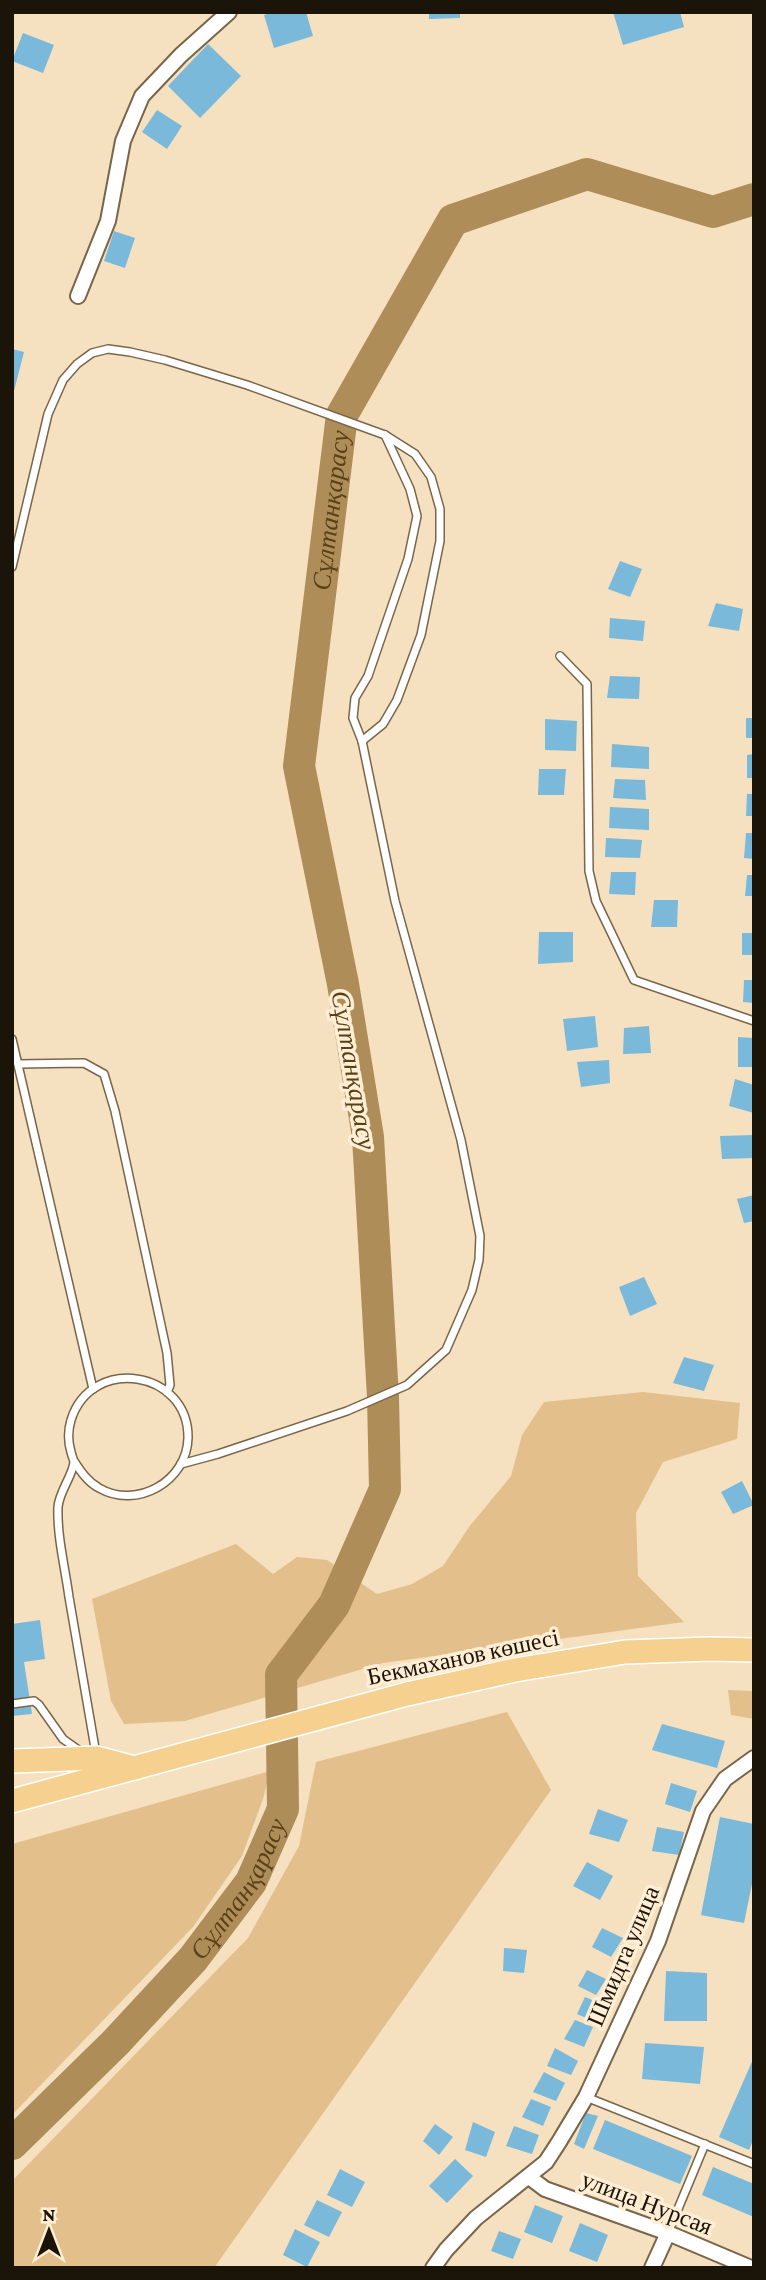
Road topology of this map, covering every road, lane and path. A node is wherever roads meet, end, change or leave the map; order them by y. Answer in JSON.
{"nodes":[{"id":1,"x":229,"y":12,"type":"edge"},
{"id":2,"x":78,"y":296,"type":"dead end"},
{"id":3,"x":385,"y":435,"type":"junction"},
{"id":4,"x":12,"y":567,"type":"edge"},
{"id":5,"x":560,"y":656,"type":"dead end"},
{"id":6,"x":362,"y":741,"type":"junction"},
{"id":7,"x":754,"y":1021,"type":"edge"},
{"id":8,"x":12,"y":1039,"type":"edge"},
{"id":9,"x":18,"y":1064,"type":"junction"},
{"id":10,"x":93,"y":1389,"type":"junction"},
{"id":11,"x":167,"y":1392,"type":"junction"},
{"id":12,"x":74,"y":1461,"type":"junction"},
{"id":13,"x":181,"y":1464,"type":"junction"},
{"id":14,"x":754,"y":1650,"type":"edge"},
{"id":15,"x":12,"y":1704,"type":"edge"},
{"id":16,"x":754,"y":1758,"type":"edge"},
{"id":17,"x":12,"y":1761,"type":"edge"},
{"id":18,"x":96,"y":1769,"type":"junction"},
{"id":19,"x":12,"y":1801,"type":"edge"},
{"id":20,"x":586,"y":2097,"type":"junction"},
{"id":21,"x":705,"y":2144,"type":"junction"},
{"id":22,"x":754,"y":2164,"type":"edge"},
{"id":23,"x":530,"y":2176,"type":"junction"},
{"id":24,"x":668,"y":2233,"type":"junction"},
{"id":25,"x":433,"y":2268,"type":"edge"},
{"id":26,"x":652,"y":2268,"type":"edge"},
{"id":27,"x":751,"y":2268,"type":"edge"}],
"edges":[{"from":1,"to":2,"type":"street"},
{"from":3,"to":4,"type":"lane"},
{"from":3,"to":6,"type":"lane"},
{"from":3,"to":6,"type":"lane"},
{"from":5,"to":7,"type":"lane"},
{"from":6,"to":13,"type":"lane"},
{"from":8,"to":9,"type":"lane"},
{"from":9,"to":10,"type":"lane"},
{"from":9,"to":11,"type":"lane"},
{"from":10,"to":11,"type":"lane"},
{"from":10,"to":12,"type":"lane"},
{"from":11,"to":13,"type":"lane"},
{"from":12,"to":13,"type":"lane"},
{"from":12,"to":18,"type":"lane"},
{"from":14,"to":18,"type":"main road","name":"Бекмаханов көшесі"},
{"from":15,"to":18,"type":"lane"},
{"from":16,"to":20,"type":"street","name":"Шмидта улица"},
{"from":17,"to":18,"type":"main road"},
{"from":18,"to":19,"type":"main road"},
{"from":20,"to":21,"type":"lane"},
{"from":20,"to":23,"type":"street","name":"Шмидта улица"},
{"from":21,"to":22,"type":"lane"},
{"from":21,"to":24,"type":"lane"},
{"from":23,"to":24,"type":"street","name":"улица Нурсая"},
{"from":23,"to":25,"type":"street","name":"Шмидта улица"},
{"from":24,"to":26,"type":"street"},
{"from":24,"to":27,"type":"street","name":"улица Нурсая"}]}
